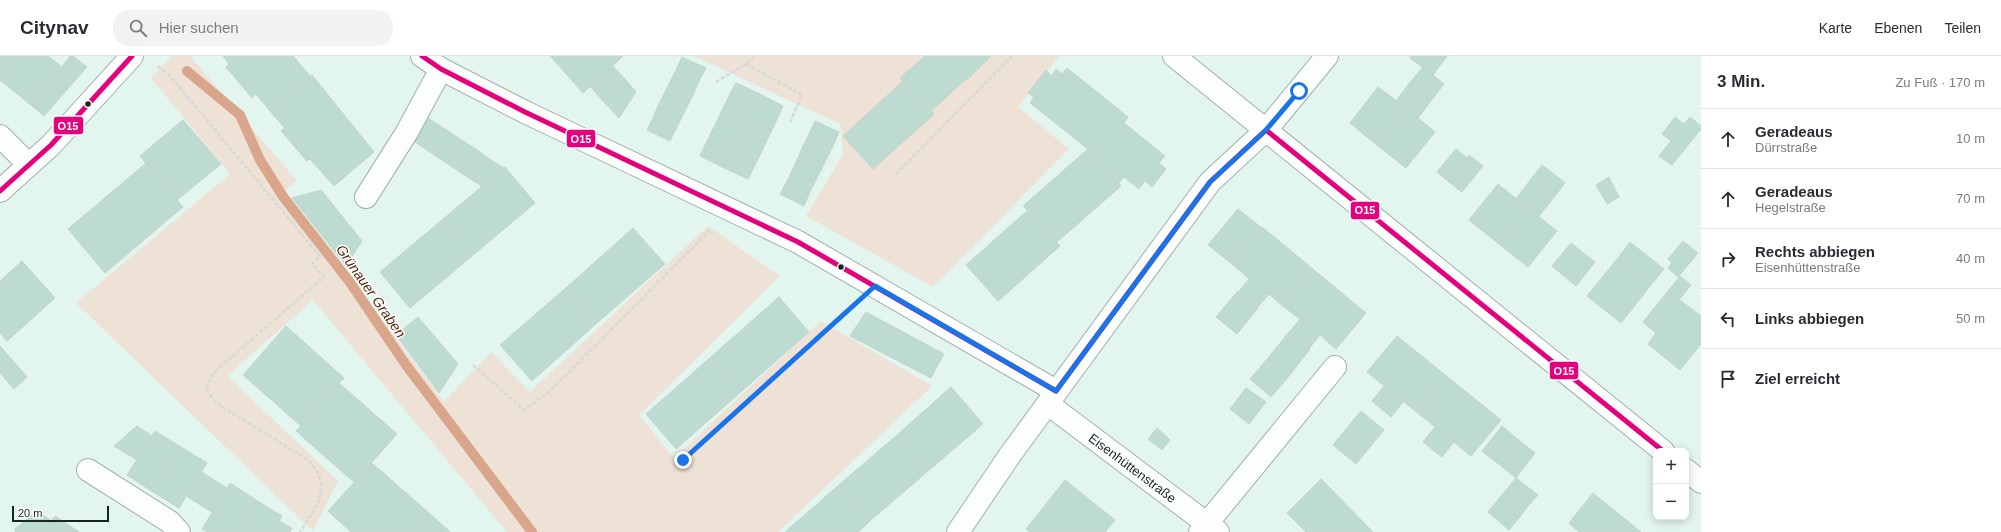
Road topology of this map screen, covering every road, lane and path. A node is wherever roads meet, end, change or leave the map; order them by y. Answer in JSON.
{"nodes":[{"id":1,"x":132,"y":56,"type":"edge"},
{"id":2,"x":422,"y":56,"type":"edge"},
{"id":3,"x":755,"y":56,"type":"edge"},
{"id":4,"x":1012,"y":56,"type":"edge"},
{"id":5,"x":1174,"y":56,"type":"edge"},
{"id":6,"x":1327,"y":56,"type":"edge"},
{"id":7,"x":746,"y":64,"type":"junction"},
{"id":8,"x":441,"y":69,"type":"junction"},
{"id":9,"x":170,"y":76,"type":"dead end"},
{"id":10,"x":716,"y":82,"type":"dead end"},
{"id":11,"x":790,"y":122,"type":"dead end"},
{"id":12,"x":1266,"y":130,"type":"junction"},
{"id":13,"x":0,"y":136,"type":"edge"},
{"id":14,"x":29,"y":165,"type":"junction"},
{"id":15,"x":896,"y":174,"type":"dead end"},
{"id":16,"x":0,"y":190,"type":"edge"},
{"id":17,"x":366,"y":197,"type":"dead end"},
{"id":18,"x":730,"y":210,"type":"junction"},
{"id":19,"x":875,"y":286,"type":"junction"},
{"id":20,"x":473,"y":365,"type":"dead end"},
{"id":21,"x":1335,"y":367,"type":"dead end"},
{"id":22,"x":1052,"y":398,"type":"junction"},
{"id":23,"x":1659,"y":448,"type":"edge"},
{"id":24,"x":683,"y":460,"type":"dead end"},
{"id":25,"x":88,"y":470,"type":"dead end"},
{"id":26,"x":1689,"y":472,"type":"edge"},
{"id":27,"x":1701,"y":482,"type":"edge"},
{"id":28,"x":1208,"y":529,"type":"edge"},
{"id":29,"x":178,"y":532,"type":"edge"},
{"id":30,"x":300,"y":532,"type":"edge"},
{"id":31,"x":958,"y":532,"type":"edge"}],
"edges":[{"from":1,"to":14,"type":"street"},
{"from":2,"to":8,"type":"street","name":"Eisenhüttenstraße"},
{"from":3,"to":7,"type":"path"},
{"from":4,"to":15,"type":"path"},
{"from":5,"to":12,"type":"street"},
{"from":6,"to":12,"type":"street"},
{"from":7,"to":10,"type":"path"},
{"from":7,"to":11,"type":"path"},
{"from":8,"to":17,"type":"street"},
{"from":8,"to":18,"type":"street","name":"Eisenhüttenstraße"},
{"from":9,"to":30,"type":"path"},
{"from":12,"to":22,"type":"street"},
{"from":12,"to":23,"type":"street"},
{"from":13,"to":14,"type":"street"},
{"from":14,"to":16,"type":"street"},
{"from":18,"to":19,"type":"street","name":"Eisenhüttenstraße"},
{"from":18,"to":20,"type":"path"},
{"from":19,"to":22,"type":"street","name":"Eisenhüttenstraße"},
{"from":19,"to":24,"type":"path"},
{"from":21,"to":28,"type":"street"},
{"from":22,"to":28,"type":"street","name":"Eisenhüttenstraße"},
{"from":22,"to":31,"type":"street"},
{"from":25,"to":29,"type":"street"},
{"from":26,"to":27,"type":"street"}]}
